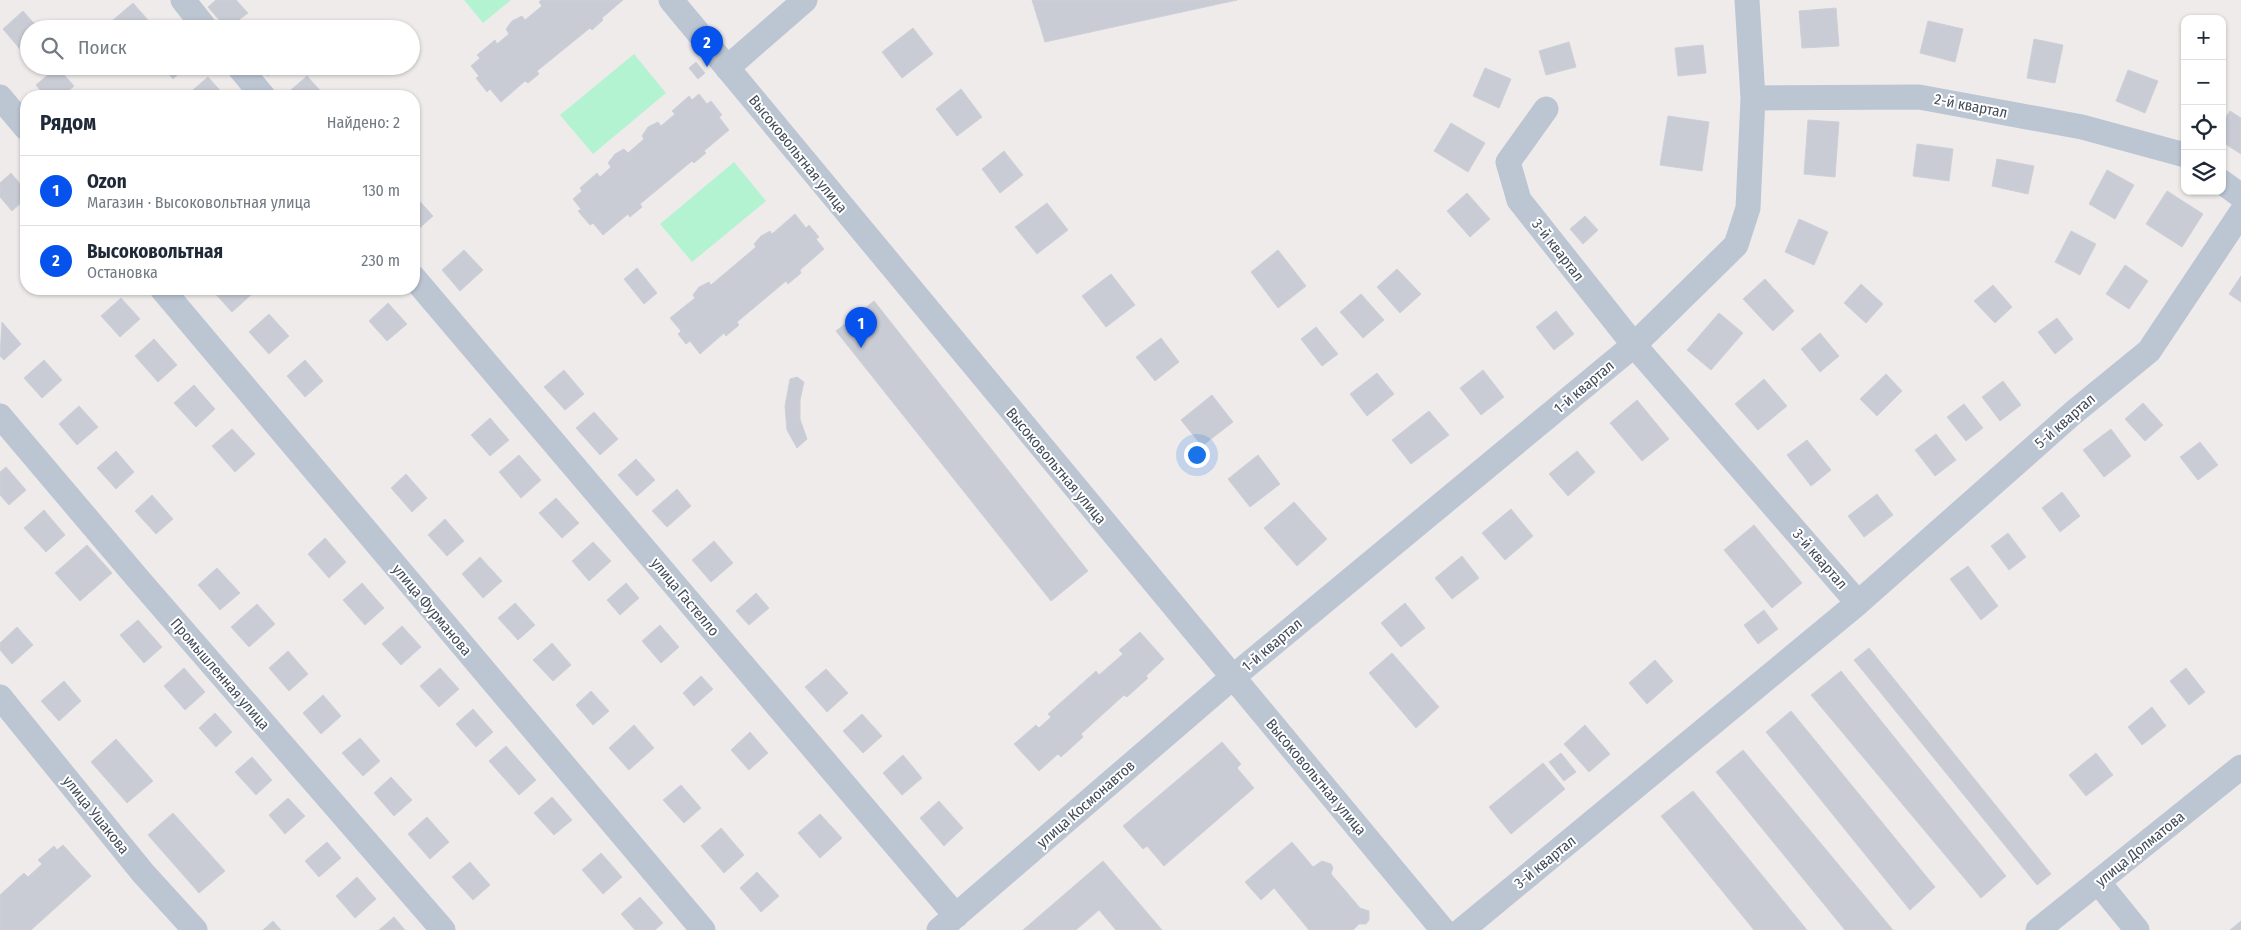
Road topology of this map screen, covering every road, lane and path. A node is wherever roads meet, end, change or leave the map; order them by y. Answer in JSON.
{"nodes":[{"id":1,"x":183,"y":0,"type":"edge"},
{"id":2,"x":671,"y":0,"type":"edge"},
{"id":3,"x":805,"y":0,"type":"edge"},
{"id":4,"x":1747,"y":0,"type":"edge"},
{"id":5,"x":199,"y":20,"type":"edge"},
{"id":6,"x":728,"y":68,"type":"junction"},
{"id":7,"x":246,"y":75,"type":"edge"},
{"id":8,"x":258,"y":90,"type":"edge"},
{"id":9,"x":0,"y":97,"type":"edge"},
{"id":10,"x":1753,"y":98,"type":"junction"},
{"id":11,"x":1546,"y":109,"type":"dead end"},
{"id":12,"x":20,"y":121,"type":"edge"},
{"id":13,"x":2181,"y":154,"type":"edge"},
{"id":14,"x":2226,"y":185,"type":"edge"},
{"id":15,"x":2241,"y":196,"type":"edge"},
{"id":16,"x":2241,"y":213,"type":"edge"},
{"id":17,"x":420,"y":285,"type":"edge"},
{"id":18,"x":167,"y":295,"type":"edge"},
{"id":19,"x":1634,"y":345,"type":"junction"},
{"id":20,"x":0,"y":416,"type":"edge"},
{"id":21,"x":1858,"y":604,"type":"junction"},
{"id":22,"x":1233,"y":677,"type":"junction"},
{"id":23,"x":0,"y":697,"type":"edge"},
{"id":24,"x":2241,"y":767,"type":"edge"},
{"id":25,"x":2098,"y":882,"type":"junction"},
{"id":26,"x":948,"y":923,"type":"edge"},
{"id":27,"x":195,"y":930,"type":"edge"},
{"id":28,"x":443,"y":930,"type":"edge"},
{"id":29,"x":703,"y":930,"type":"edge"},
{"id":30,"x":1443,"y":930,"type":"edge"},
{"id":31,"x":1462,"y":930,"type":"edge"},
{"id":32,"x":2038,"y":930,"type":"edge"},
{"id":33,"x":2137,"y":930,"type":"edge"}],
"edges":[{"from":1,"to":5,"type":"street"},
{"from":2,"to":6,"type":"street","name":"Высоковольтная улица"},
{"from":3,"to":6,"type":"street"},
{"from":4,"to":10,"type":"street","name":"1-й квартал"},
{"from":6,"to":22,"type":"street","name":"Высоковольтная улица"},
{"from":7,"to":8,"type":"street"},
{"from":9,"to":12,"type":"street"},
{"from":10,"to":13,"type":"street","name":"2-й квартал"},
{"from":10,"to":19,"type":"street","name":"1-й квартал"},
{"from":11,"to":19,"type":"street","name":"3-й квартал"},
{"from":14,"to":15,"type":"street"},
{"from":16,"to":21,"type":"street","name":"5-й квартал"},
{"from":17,"to":26,"type":"street","name":"улица Гастелло"},
{"from":18,"to":29,"type":"street","name":"улица Фурманова"},
{"from":19,"to":21,"type":"street","name":"3-й квартал"},
{"from":19,"to":22,"type":"street","name":"1-й квартал"},
{"from":20,"to":28,"type":"street","name":"Промышленная улица"},
{"from":21,"to":31,"type":"street","name":"3-й квартал"},
{"from":22,"to":26,"type":"street","name":"улица Космонавтов"},
{"from":22,"to":30,"type":"street","name":"Высоковольтная улица"},
{"from":23,"to":27,"type":"street","name":"улица Ушакова"},
{"from":24,"to":25,"type":"street","name":"улица Долматова"},
{"from":25,"to":32,"type":"street","name":"улица Долматова"},
{"from":25,"to":33,"type":"street"}]}
